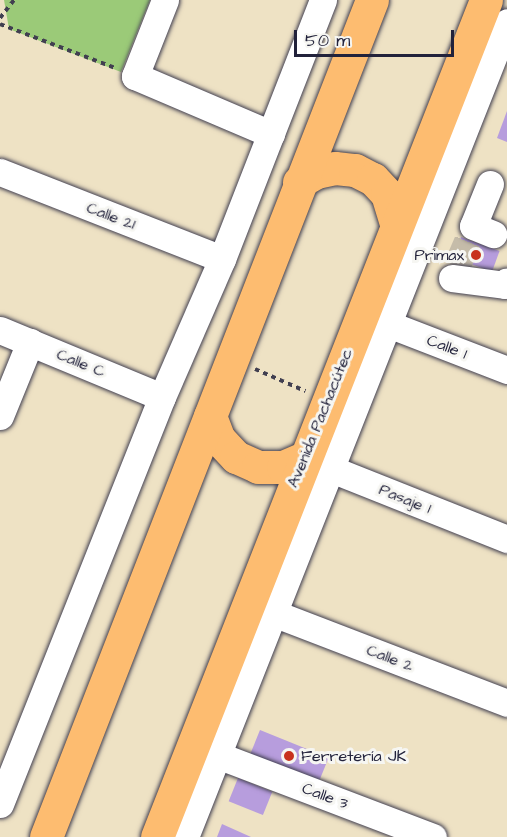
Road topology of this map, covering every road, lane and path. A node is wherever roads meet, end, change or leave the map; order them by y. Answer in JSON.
{"nodes":[{"id":1,"x":14,"y":0,"type":"edge"},
{"id":2,"x":165,"y":0,"type":"edge"},
{"id":3,"x":323,"y":0,"type":"edge"},
{"id":4,"x":372,"y":0,"type":"edge"},
{"id":5,"x":486,"y":0,"type":"edge"},
{"id":6,"x":0,"y":18,"type":"edge"},
{"id":7,"x":507,"y":22,"type":"edge"},
{"id":8,"x":0,"y":24,"type":"edge"},
{"id":9,"x":135,"y":76,"type":"junction"},
{"id":10,"x":271,"y":134,"type":"junction"},
{"id":11,"x":449,"y":168,"type":"junction"},
{"id":12,"x":0,"y":172,"type":"edge"},
{"id":13,"x":299,"y":182,"type":"junction"},
{"id":14,"x":499,"y":187,"type":"edge"},
{"id":15,"x":438,"y":197,"type":"junction"},
{"id":16,"x":396,"y":224,"type":"junction"},
{"id":17,"x":222,"y":259,"type":"junction"},
{"id":18,"x":406,"y":278,"type":"junction"},
{"id":19,"x":507,"y":281,"type":"edge"},
{"id":20,"x":388,"y":324,"type":"junction"},
{"id":21,"x":0,"y":330,"type":"edge"},
{"id":22,"x":30,"y":342,"type":"junction"},
{"id":23,"x":232,"y":359,"type":"junction"},
{"id":24,"x":507,"y":370,"type":"edge"},
{"id":25,"x":162,"y":397,"type":"junction"},
{"id":26,"x":328,"y":401,"type":"junction"},
{"id":27,"x":0,"y":416,"type":"edge"},
{"id":28,"x":210,"y":417,"type":"junction"},
{"id":29,"x":317,"y":464,"type":"junction"},
{"id":30,"x":507,"y":539,"type":"edge"},
{"id":31,"x":273,"y":614,"type":"junction"},
{"id":32,"x":507,"y":703,"type":"edge"},
{"id":33,"x":217,"y":755,"type":"junction"},
{"id":34,"x":0,"y":804,"type":"edge"},
{"id":35,"x":46,"y":837,"type":"edge"},
{"id":36,"x":157,"y":837,"type":"edge"},
{"id":37,"x":185,"y":837,"type":"edge"},
{"id":38,"x":433,"y":837,"type":"edge"}],
"edges":[{"from":1,"to":6,"type":"path"},
{"from":2,"to":9,"type":"street"},
{"from":3,"to":10,"type":"street"},
{"from":4,"to":13,"type":"main road"},
{"from":5,"to":16,"type":"main road","name":"Avenida Pachacútec"},
{"from":7,"to":11,"type":"street","name":"Avenida Pachacútec"},
{"from":8,"to":9,"type":"path"},
{"from":9,"to":10,"type":"street"},
{"from":10,"to":17,"type":"street"},
{"from":11,"to":14,"type":"street"},
{"from":11,"to":15,"type":"street","name":"Avenida Pachacútec"},
{"from":12,"to":17,"type":"street","name":"Calle 21"},
{"from":13,"to":16,"type":"main road"},
{"from":13,"to":23,"type":"main road"},
{"from":14,"to":15,"type":"street"},
{"from":15,"to":18,"type":"street","name":"Avenida Pachacútec"},
{"from":16,"to":26,"type":"main road","name":"Avenida Pachacútec"},
{"from":17,"to":25,"type":"street"},
{"from":18,"to":19,"type":"street"},
{"from":18,"to":20,"type":"street","name":"Avenida Pachacútec"},
{"from":20,"to":24,"type":"street","name":"Calle 1"},
{"from":20,"to":29,"type":"street","name":"Avenida Pachacútec"},
{"from":21,"to":22,"type":"street","name":"Calle C"},
{"from":22,"to":25,"type":"street","name":"Calle C"},
{"from":22,"to":27,"type":"street"},
{"from":23,"to":26,"type":"path"},
{"from":23,"to":28,"type":"main road"},
{"from":25,"to":34,"type":"street"},
{"from":26,"to":29,"type":"main road","name":"Avenida Pachacútec"},
{"from":28,"to":29,"type":"main road"},
{"from":28,"to":35,"type":"main road"},
{"from":29,"to":30,"type":"street","name":"Pasaje 1"},
{"from":29,"to":31,"type":"street","name":"Avenida Pachacútec"},
{"from":29,"to":36,"type":"main road","name":"Avenida Pachacútec"},
{"from":31,"to":32,"type":"street","name":"Calle 2"},
{"from":31,"to":33,"type":"street","name":"Avenida Pachacútec"},
{"from":33,"to":37,"type":"street","name":"Avenida Pachacútec"},
{"from":33,"to":38,"type":"street","name":"Calle 3"}]}
